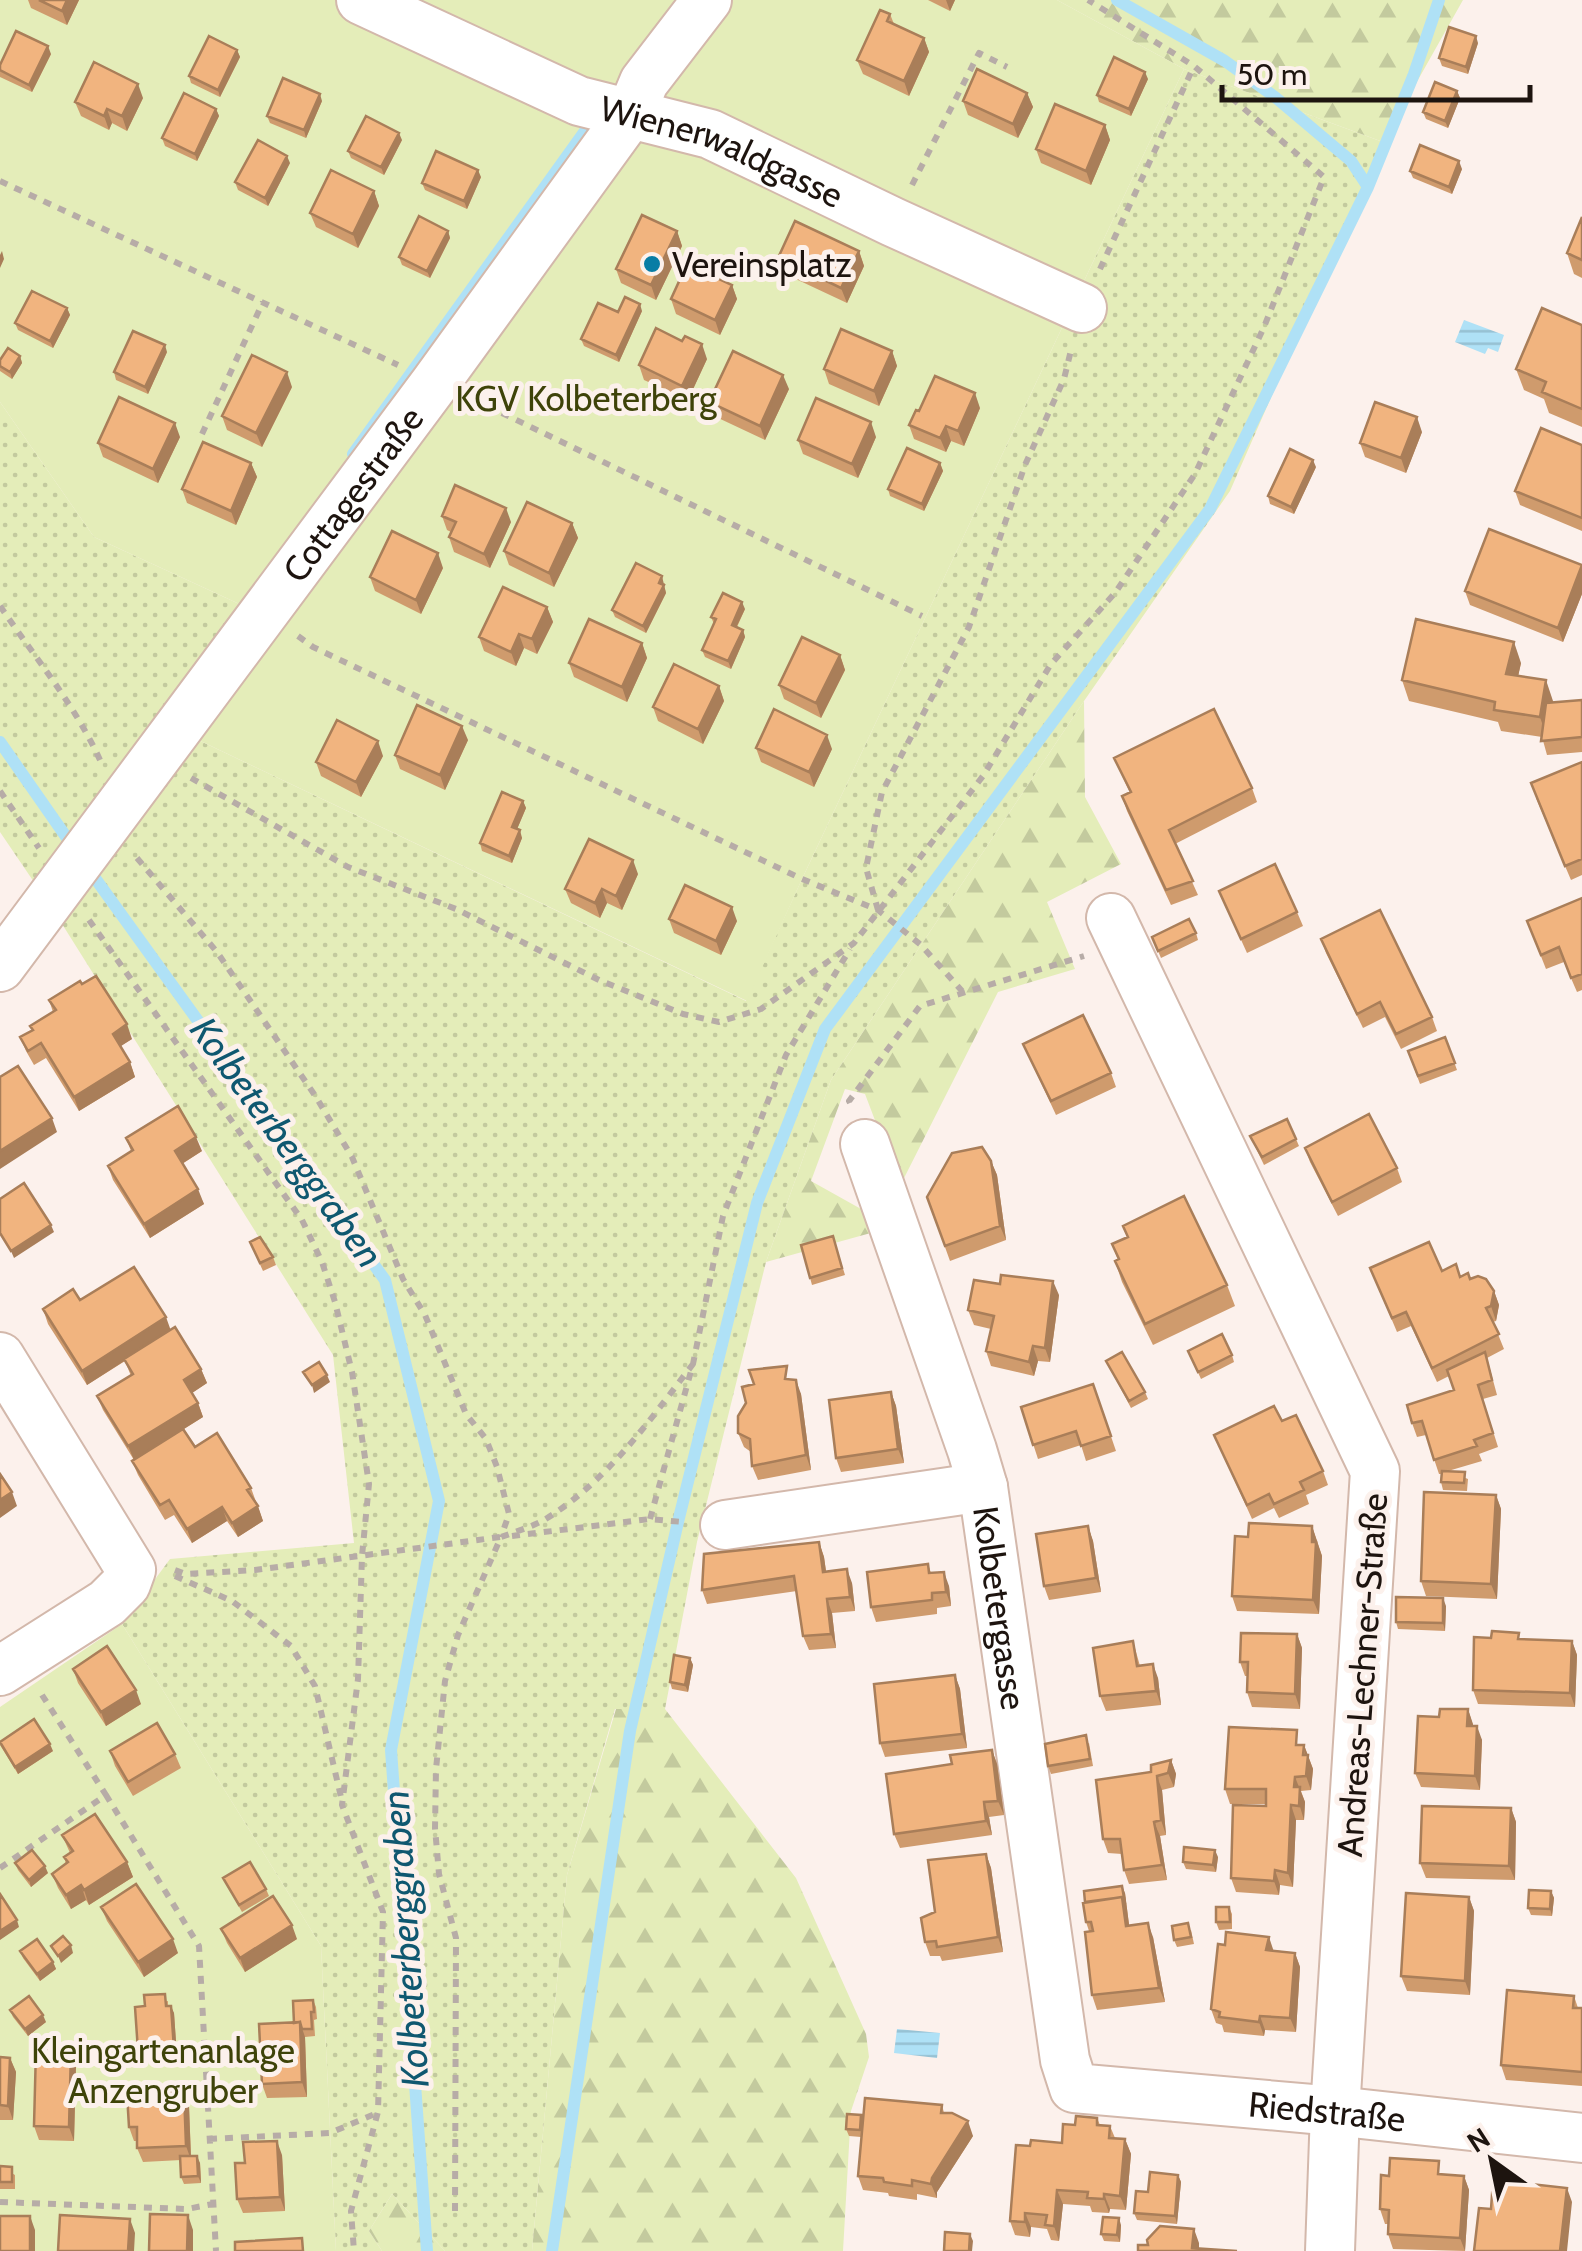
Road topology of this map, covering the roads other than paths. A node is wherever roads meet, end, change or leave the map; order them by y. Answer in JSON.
{"nodes":[{"id":1,"x":361,"y":0,"type":"edge"},
{"id":2,"x":707,"y":0,"type":"edge"},
{"id":3,"x":631,"y":112,"type":"junction"},
{"id":4,"x":1082,"y":308,"type":"road end"},
{"id":5,"x":1117,"y":931,"type":"road end"},
{"id":6,"x":0,"y":967,"type":"edge"},
{"id":7,"x":865,"y":1144,"type":"road end"},
{"id":8,"x":0,"y":1356,"type":"edge"},
{"id":9,"x":982,"y":1487,"type":"junction"},
{"id":10,"x":724,"y":1525,"type":"road end"},
{"id":11,"x":9,"y":1665,"type":"edge"},
{"id":12,"x":1074,"y":2088,"type":"joint"},
{"id":13,"x":1334,"y":2111,"type":"junction"},
{"id":14,"x":1582,"y":2138,"type":"edge"},
{"id":15,"x":1330,"y":2251,"type":"edge"}],
"edges":[{"from":1,"to":3,"type":"street","name":"Wienerwaldgasse"},
{"from":2,"to":3,"type":"street","name":"Cottagestraße"},
{"from":3,"to":4,"type":"street","name":"Wienerwaldgasse"},
{"from":3,"to":6,"type":"street","name":"Cottagestraße"},
{"from":5,"to":13,"type":"street","name":"Andreas-Lechner-Straße"},
{"from":7,"to":9,"type":"street","name":"Kolbetergasse"},
{"from":8,"to":11,"type":"street"},
{"from":9,"to":10,"type":"street"},
{"from":9,"to":12,"type":"street","name":"Kolbetergasse"},
{"from":12,"to":13,"type":"street","name":"Riedstraße"},
{"from":13,"to":14,"type":"street","name":"Riedstraße"},
{"from":13,"to":15,"type":"street","name":"Andreas-Lechner-Straße"}]}
